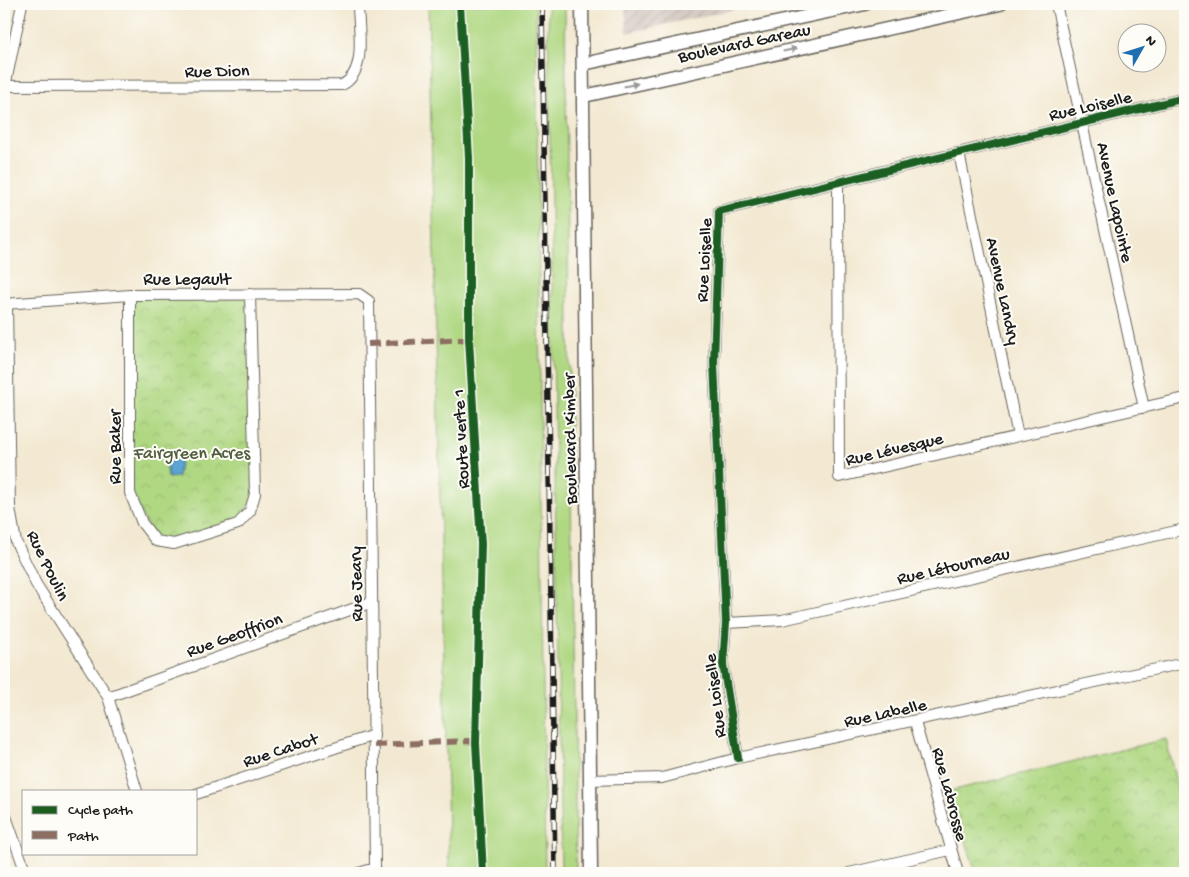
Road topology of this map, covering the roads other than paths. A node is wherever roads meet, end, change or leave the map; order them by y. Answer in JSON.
{"nodes":[{"id":1,"x":22,"y":4,"type":"edge"},
{"id":2,"x":358,"y":4,"type":"edge"},
{"id":3,"x":582,"y":4,"type":"edge"},
{"id":4,"x":865,"y":4,"type":"edge"},
{"id":5,"x":1000,"y":4,"type":"edge"},
{"id":6,"x":1056,"y":4,"type":"edge"},
{"id":7,"x":583,"y":64,"type":"junction"},
{"id":8,"x":4,"y":87,"type":"edge"},
{"id":9,"x":584,"y":96,"type":"junction"},
{"id":10,"x":1185,"y":98,"type":"edge"},
{"id":11,"x":1082,"y":122,"type":"junction"},
{"id":12,"x":959,"y":153,"type":"junction"},
{"id":13,"x":838,"y":182,"type":"junction"},
{"id":14,"x":250,"y":294,"type":"junction"},
{"id":15,"x":130,"y":295,"type":"junction"},
{"id":16,"x":368,"y":301,"type":"joint"},
{"id":17,"x":5,"y":304,"type":"edge"},
{"id":18,"x":1185,"y":398,"type":"edge"},
{"id":19,"x":1144,"y":408,"type":"junction"},
{"id":20,"x":1018,"y":436,"type":"junction"},
{"id":21,"x":1185,"y":529,"type":"edge"},
{"id":22,"x":372,"y":602,"type":"junction"},
{"id":23,"x":726,"y":623,"type":"junction"},
{"id":24,"x":1185,"y":663,"type":"edge"},
{"id":25,"x":108,"y":696,"type":"junction"},
{"id":26,"x":915,"y":722,"type":"junction"},
{"id":27,"x":374,"y":735,"type":"junction"},
{"id":28,"x":738,"y":758,"type":"junction"},
{"id":29,"x":590,"y":780,"type":"junction"},
{"id":30,"x":137,"y":790,"type":"edge"},
{"id":31,"x":198,"y":793,"type":"edge"},
{"id":32,"x":4,"y":811,"type":"edge"},
{"id":33,"x":950,"y":850,"type":"junction"},
{"id":34,"x":22,"y":851,"type":"edge"},
{"id":35,"x":23,"y":854,"type":"edge"},
{"id":36,"x":26,"y":873,"type":"edge"},
{"id":37,"x":359,"y":873,"type":"edge"},
{"id":38,"x":591,"y":873,"type":"edge"},
{"id":39,"x":849,"y":873,"type":"edge"},
{"id":40,"x":958,"y":873,"type":"edge"}],
"edges":[{"from":1,"to":8,"type":"street"},
{"from":2,"to":8,"type":"street","name":"Rue Dion"},
{"from":3,"to":7,"type":"street","name":"Boulevard Kimber"},
{"from":4,"to":7,"type":"street","name":"Boulevard Gareau"},
{"from":9,"to":5,"type":"street","name":"Boulevard Gareau","one_way":true},
{"from":6,"to":11,"type":"street","name":"Avenue Lapointe"},
{"from":7,"to":9,"type":"street","name":"Boulevard Kimber"},
{"from":9,"to":29,"type":"street","name":"Boulevard Kimber"},
{"from":10,"to":11,"type":"street","name":"Rue Loiselle"},
{"from":11,"to":12,"type":"street","name":"Rue Loiselle"},
{"from":11,"to":19,"type":"street","name":"Avenue Lapointe"},
{"from":12,"to":13,"type":"street","name":"Rue Loiselle"},
{"from":12,"to":20,"type":"street","name":"Avenue Landry"},
{"from":13,"to":20,"type":"street","name":"Rue Lévesque"},
{"from":13,"to":23,"type":"street","name":"Rue Loiselle"},
{"from":14,"to":15,"type":"street","name":"Rue Legault"},
{"from":14,"to":15,"type":"street","name":"Rue Baker"},
{"from":14,"to":16,"type":"street","name":"Rue Legault"},
{"from":15,"to":17,"type":"street","name":"Rue Legault"},
{"from":16,"to":22,"type":"street","name":"Rue Jeary"},
{"from":17,"to":25,"type":"street","name":"Rue Poulin"},
{"from":18,"to":19,"type":"street","name":"Rue Lévesque"},
{"from":19,"to":20,"type":"street","name":"Rue Lévesque"},
{"from":21,"to":23,"type":"street","name":"Rue Létourneau"},
{"from":22,"to":25,"type":"street","name":"Rue Geoffrion"},
{"from":22,"to":27,"type":"street","name":"Rue Jeary"},
{"from":23,"to":28,"type":"street","name":"Rue Loiselle"},
{"from":24,"to":26,"type":"street","name":"Rue Labelle"},
{"from":25,"to":30,"type":"street","name":"Rue Poulin"},
{"from":26,"to":28,"type":"street","name":"Rue Labelle"},
{"from":26,"to":33,"type":"street","name":"Rue Labrosse"},
{"from":27,"to":31,"type":"street","name":"Rue Cabot"},
{"from":27,"to":37,"type":"street","name":"Rue Jeary"},
{"from":28,"to":29,"type":"street","name":"Rue Labelle"},
{"from":29,"to":38,"type":"street","name":"Boulevard Kimber"},
{"from":32,"to":34,"type":"street"},
{"from":33,"to":39,"type":"street"},
{"from":33,"to":40,"type":"street","name":"Rue Labrosse"},
{"from":35,"to":36,"type":"street"}]}
